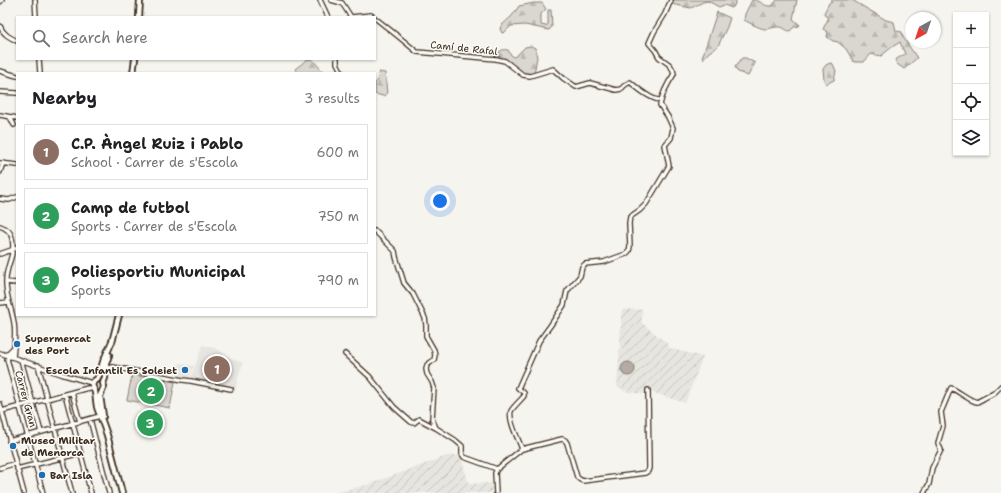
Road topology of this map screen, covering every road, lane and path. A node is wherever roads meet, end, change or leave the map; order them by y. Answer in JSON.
{"nodes":[{"id":1,"x":2,"y":0,"type":"edge"},
{"id":2,"x":35,"y":0,"type":"edge"},
{"id":3,"x":140,"y":0,"type":"edge"},
{"id":4,"x":320,"y":0,"type":"edge"},
{"id":5,"x":331,"y":0,"type":"edge"},
{"id":6,"x":671,"y":0,"type":"edge"},
{"id":7,"x":0,"y":2,"type":"edge"},
{"id":8,"x":36,"y":16,"type":"edge"},
{"id":9,"x":139,"y":16,"type":"edge"},
{"id":10,"x":328,"y":16,"type":"edge"},
{"id":11,"x":350,"y":16,"type":"edge"},
{"id":12,"x":361,"y":16,"type":"edge"},
{"id":13,"x":373,"y":16,"type":"edge"},
{"id":14,"x":376,"y":18,"type":"edge"},
{"id":15,"x":0,"y":26,"type":"edge"},
{"id":16,"x":16,"y":41,"type":"edge"},
{"id":17,"x":39,"y":60,"type":"edge"},
{"id":18,"x":135,"y":60,"type":"edge"},
{"id":19,"x":337,"y":60,"type":"edge"},
{"id":20,"x":0,"y":71,"type":"edge"},
{"id":21,"x":40,"y":72,"type":"edge"},
{"id":22,"x":133,"y":72,"type":"edge"},
{"id":23,"x":342,"y":72,"type":"edge"},
{"id":24,"x":16,"y":76,"type":"edge"},
{"id":25,"x":0,"y":92,"type":"edge"},
{"id":26,"x":16,"y":93,"type":"edge"},
{"id":27,"x":661,"y":100,"type":"junction"},
{"id":28,"x":0,"y":115,"type":"edge"},
{"id":29,"x":10,"y":117,"type":"junction"},
{"id":30,"x":16,"y":118,"type":"edge"},
{"id":31,"x":14,"y":126,"type":"dead end"},
{"id":32,"x":1,"y":163,"type":"edge"},
{"id":33,"x":16,"y":165,"type":"edge"},
{"id":34,"x":0,"y":172,"type":"edge"},
{"id":35,"x":16,"y":197,"type":"edge"},
{"id":36,"x":0,"y":199,"type":"edge"},
{"id":37,"x":0,"y":226,"type":"edge"},
{"id":38,"x":376,"y":232,"type":"edge"},
{"id":39,"x":15,"y":249,"type":"edge"},
{"id":40,"x":0,"y":254,"type":"edge"},
{"id":41,"x":6,"y":282,"type":"junction"},
{"id":42,"x":16,"y":283,"type":"edge"},
{"id":43,"x":9,"y":302,"type":"junction"},
{"id":44,"x":0,"y":303,"type":"edge"},
{"id":45,"x":119,"y":316,"type":"edge"},
{"id":46,"x":113,"y":339,"type":"junction"},
{"id":47,"x":13,"y":349,"type":"junction"},
{"id":48,"x":0,"y":353,"type":"edge"},
{"id":49,"x":345,"y":354,"type":"dead end"},
{"id":50,"x":9,"y":356,"type":"junction"},
{"id":51,"x":21,"y":360,"type":"junction"},
{"id":52,"x":38,"y":366,"type":"junction"},
{"id":53,"x":105,"y":372,"type":"junction"},
{"id":54,"x":95,"y":381,"type":"junction"},
{"id":55,"x":103,"y":383,"type":"junction"},
{"id":56,"x":1001,"y":386,"type":"edge"},
{"id":57,"x":231,"y":389,"type":"dead end"},
{"id":58,"x":648,"y":390,"type":"dead end"},
{"id":59,"x":94,"y":391,"type":"junction"},
{"id":60,"x":72,"y":392,"type":"junction"},
{"id":61,"x":101,"y":392,"type":"junction"},
{"id":62,"x":65,"y":394,"type":"junction"},
{"id":63,"x":47,"y":399,"type":"junction"},
{"id":64,"x":33,"y":403,"type":"junction"},
{"id":65,"x":0,"y":404,"type":"edge"},
{"id":66,"x":19,"y":407,"type":"junction"},
{"id":67,"x":2,"y":411,"type":"junction"},
{"id":68,"x":100,"y":416,"type":"junction"},
{"id":69,"x":90,"y":419,"type":"junction"},
{"id":70,"x":80,"y":422,"type":"junction"},
{"id":71,"x":73,"y":424,"type":"junction"},
{"id":72,"x":55,"y":428,"type":"junction"},
{"id":73,"x":436,"y":428,"type":"junction"},
{"id":74,"x":41,"y":432,"type":"junction"},
{"id":75,"x":107,"y":435,"type":"junction"},
{"id":76,"x":28,"y":436,"type":"junction"},
{"id":77,"x":10,"y":441,"type":"junction"},
{"id":78,"x":522,"y":449,"type":"junction"},
{"id":79,"x":81,"y":453,"type":"junction"},
{"id":80,"x":63,"y":457,"type":"junction"},
{"id":81,"x":16,"y":463,"type":"junction"},
{"id":82,"x":35,"y":464,"type":"junction"},
{"id":83,"x":0,"y":468,"type":"edge"},
{"id":84,"x":17,"y":469,"type":"junction"},
{"id":85,"x":497,"y":469,"type":"junction"},
{"id":86,"x":24,"y":493,"type":"edge"},
{"id":87,"x":43,"y":493,"type":"edge"},
{"id":88,"x":72,"y":493,"type":"edge"},
{"id":89,"x":92,"y":493,"type":"edge"},
{"id":90,"x":109,"y":493,"type":"edge"},
{"id":91,"x":122,"y":493,"type":"edge"},
{"id":92,"x":496,"y":493,"type":"edge"},
{"id":93,"x":924,"y":493,"type":"edge"}],
"edges":[{"from":1,"to":7,"type":"street"},
{"from":2,"to":8,"type":"street"},
{"from":3,"to":9,"type":"main road"},
{"from":4,"to":10,"type":"street"},
{"from":5,"to":11,"type":"street","name":"Camí de Rafal"},
{"from":6,"to":27,"type":"street"},
{"from":12,"to":13,"type":"street","name":"Camí de Rafal"},
{"from":14,"to":27,"type":"street","name":"Camí de Rafal"},
{"from":15,"to":16,"type":"street"},
{"from":17,"to":21,"type":"street"},
{"from":18,"to":22,"type":"main road"},
{"from":19,"to":23,"type":"street"},
{"from":20,"to":24,"type":"street"},
{"from":25,"to":26,"type":"street"},
{"from":27,"to":78,"type":"street"},
{"from":28,"to":29,"type":"street"},
{"from":29,"to":30,"type":"street"},
{"from":29,"to":31,"type":"street"},
{"from":32,"to":33,"type":"street"},
{"from":32,"to":34,"type":"street"},
{"from":35,"to":36,"type":"street"},
{"from":37,"to":39,"type":"street"},
{"from":38,"to":73,"type":"street"},
{"from":39,"to":40,"type":"street"},
{"from":39,"to":41,"type":"street","name":"Carrer Gran"},
{"from":41,"to":42,"type":"street"},
{"from":41,"to":43,"type":"street","name":"Carrer Gran"},
{"from":43,"to":44,"type":"street"},
{"from":43,"to":47,"type":"street","name":"Carrer Gran"},
{"from":45,"to":46,"type":"main road"},
{"from":46,"to":53,"type":"main road"},
{"from":46,"to":54,"type":"main road"},
{"from":47,"to":50,"type":"street","name":"Carrer Gran"},
{"from":47,"to":50,"type":"street"},
{"from":48,"to":50,"type":"street"},
{"from":49,"to":73,"type":"street"},
{"from":50,"to":51,"type":"street"},
{"from":50,"to":66,"type":"street","name":"Carrer Gran"},
{"from":51,"to":52,"type":"street"},
{"from":51,"to":64,"type":"street"},
{"from":52,"to":54,"type":"street"},
{"from":52,"to":63,"type":"street"},
{"from":53,"to":55,"type":"main road"},
{"from":53,"to":57,"type":"street"},
{"from":54,"to":55,"type":"main road"},
{"from":54,"to":59,"type":"main road"},
{"from":55,"to":61,"type":"main road"},
{"from":56,"to":93,"type":"street"},
{"from":58,"to":78,"type":"street"},
{"from":59,"to":60,"type":"street"},
{"from":59,"to":61,"type":"main road"},
{"from":59,"to":68,"type":"main road"},
{"from":60,"to":62,"type":"street"},
{"from":60,"to":70,"type":"street"},
{"from":61,"to":75,"type":"main road"},
{"from":62,"to":63,"type":"street"},
{"from":62,"to":71,"type":"street"},
{"from":63,"to":64,"type":"street"},
{"from":63,"to":72,"type":"street"},
{"from":64,"to":66,"type":"street"},
{"from":64,"to":74,"type":"street"},
{"from":65,"to":67,"type":"street"},
{"from":66,"to":67,"type":"street"},
{"from":66,"to":76,"type":"street","name":"Carrer Gran"},
{"from":67,"to":77,"type":"street"},
{"from":68,"to":69,"type":"street"},
{"from":68,"to":75,"type":"main road"},
{"from":69,"to":70,"type":"street"},
{"from":69,"to":90,"type":"street"},
{"from":70,"to":71,"type":"street"},
{"from":71,"to":72,"type":"street"},
{"from":71,"to":79,"type":"street"},
{"from":72,"to":74,"type":"street"},
{"from":72,"to":80,"type":"street"},
{"from":73,"to":85,"type":"street"},
{"from":74,"to":76,"type":"street"},
{"from":75,"to":91,"type":"main road"},
{"from":76,"to":77,"type":"street"},
{"from":76,"to":82,"type":"street","name":"Carrer Gran"},
{"from":77,"to":81,"type":"street"},
{"from":78,"to":85,"type":"street"},
{"from":79,"to":80,"type":"street"},
{"from":79,"to":89,"type":"street"},
{"from":80,"to":82,"type":"street"},
{"from":80,"to":88,"type":"street"},
{"from":81,"to":83,"type":"street"},
{"from":81,"to":84,"type":"street"},
{"from":82,"to":84,"type":"street"},
{"from":82,"to":87,"type":"street","name":"Carrer Gran"},
{"from":84,"to":86,"type":"street"},
{"from":85,"to":92,"type":"street"}]}
